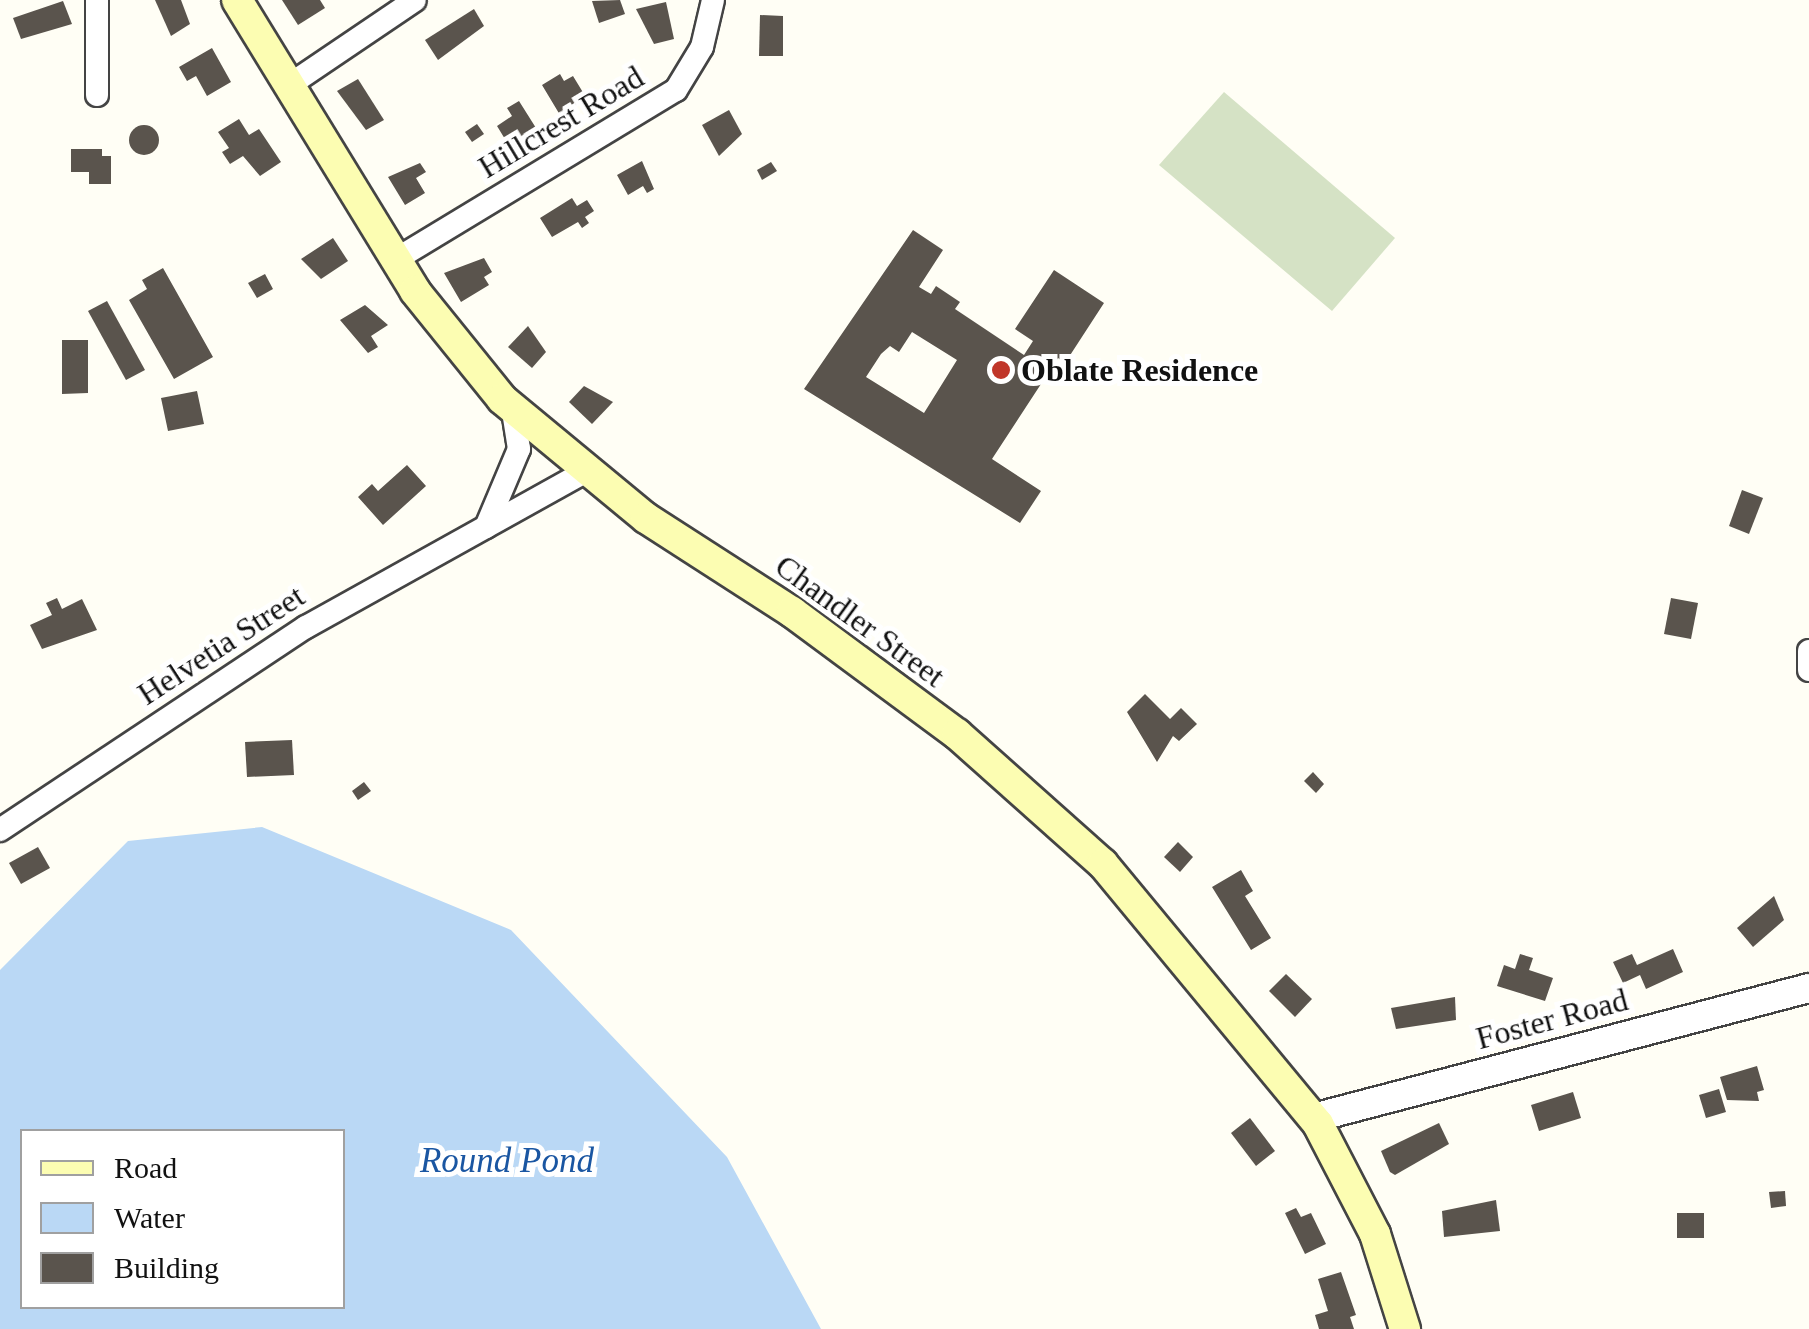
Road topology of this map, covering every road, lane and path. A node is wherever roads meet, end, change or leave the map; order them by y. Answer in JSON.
{"nodes":[{"id":1,"x":97,"y":0,"type":"edge"},
{"id":2,"x":237,"y":0,"type":"edge"},
{"id":3,"x":415,"y":0,"type":"edge"},
{"id":4,"x":713,"y":0,"type":"edge"},
{"id":5,"x":288,"y":86,"type":"junction"},
{"id":6,"x":97,"y":96,"type":"dead end"},
{"id":7,"x":396,"y":260,"type":"junction"},
{"id":8,"x":513,"y":410,"type":"junction"},
{"id":9,"x":586,"y":471,"type":"junction"},
{"id":10,"x":486,"y":527,"type":"junction"},
{"id":11,"x":1809,"y":651,"type":"edge"},
{"id":12,"x":1809,"y":670,"type":"edge"},
{"id":13,"x":0,"y":830,"type":"edge"},
{"id":14,"x":1809,"y":988,"type":"edge"},
{"id":15,"x":1314,"y":1118,"type":"junction"},
{"id":16,"x":1405,"y":1329,"type":"edge"}],
"edges":[{"from":1,"to":6,"type":"street"},
{"from":2,"to":5,"type":"main road","name":"Chandler Street"},
{"from":3,"to":5,"type":"street"},
{"from":4,"to":7,"type":"street","name":"Hillcrest Road"},
{"from":5,"to":7,"type":"main road","name":"Chandler Street"},
{"from":7,"to":8,"type":"main road","name":"Chandler Street"},
{"from":8,"to":9,"type":"main road","name":"Chandler Street"},
{"from":8,"to":10,"type":"street"},
{"from":9,"to":10,"type":"street","name":"Helvetia Street"},
{"from":9,"to":15,"type":"main road","name":"Chandler Street"},
{"from":10,"to":13,"type":"street","name":"Helvetia Street"},
{"from":11,"to":12,"type":"street"},
{"from":14,"to":15,"type":"street","name":"Foster Road"},
{"from":15,"to":16,"type":"main road","name":"Chandler Street"}]}
